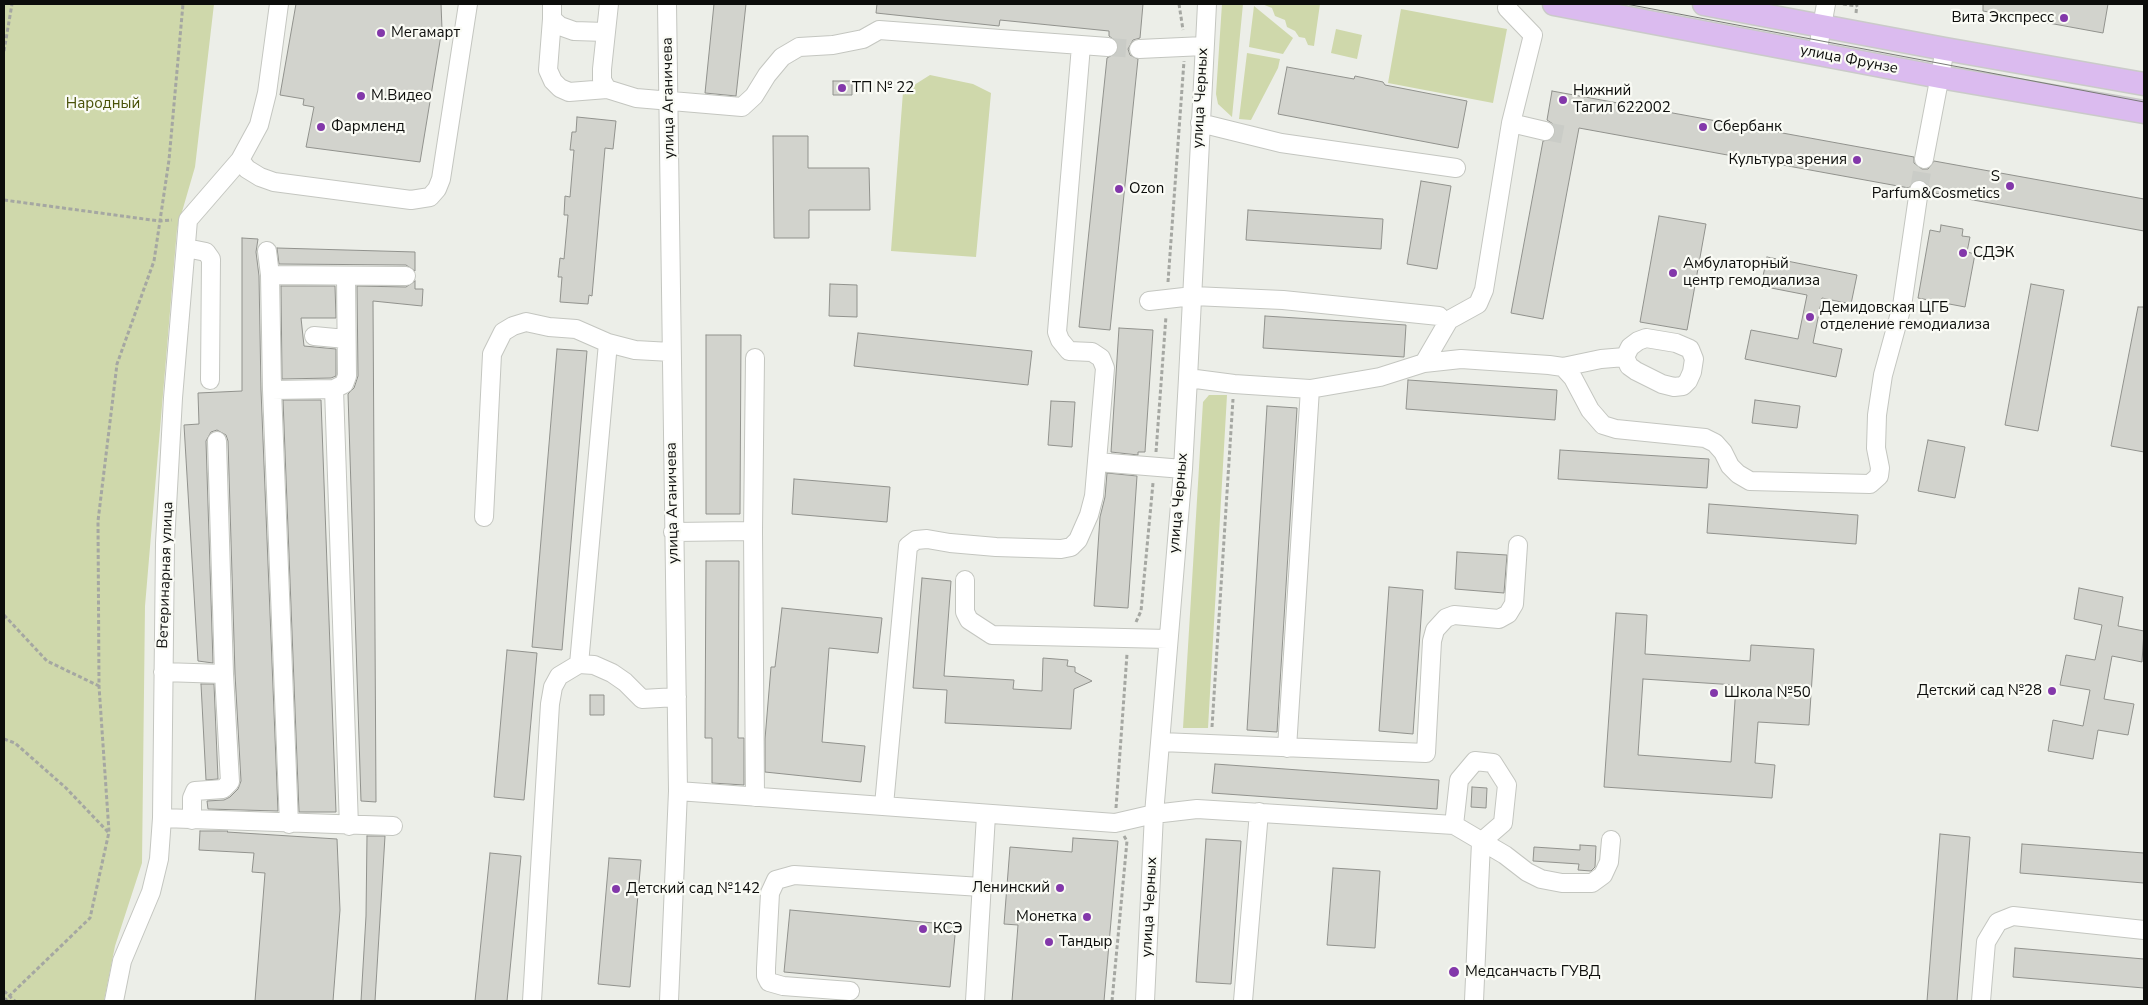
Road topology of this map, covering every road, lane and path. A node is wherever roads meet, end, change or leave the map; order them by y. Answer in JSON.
{"nodes":[{"id":1,"x":12,"y":4,"type":"edge"},
{"id":2,"x":183,"y":4,"type":"edge"},
{"id":3,"x":279,"y":4,"type":"edge"},
{"id":4,"x":468,"y":4,"type":"edge"},
{"id":5,"x":609,"y":4,"type":"edge"},
{"id":6,"x":667,"y":4,"type":"edge"},
{"id":7,"x":1179,"y":4,"type":"edge"},
{"id":8,"x":1206,"y":4,"type":"edge"},
{"id":9,"x":1508,"y":4,"type":"edge"},
{"id":10,"x":1554,"y":4,"type":"edge"},
{"id":11,"x":1704,"y":4,"type":"edge"},
{"id":12,"x":1826,"y":4,"type":"edge"},
{"id":13,"x":1843,"y":4,"type":"edge"},
{"id":14,"x":1857,"y":6,"type":"dead end"},
{"id":15,"x":552,"y":11,"type":"edge"},
{"id":16,"x":1822,"y":26,"type":"junction"},
{"id":17,"x":606,"y":32,"type":"junction"},
{"id":18,"x":1081,"y":46,"type":"junction"},
{"id":19,"x":1108,"y":46,"type":"tunnel mouth"},
{"id":20,"x":1185,"y":46,"type":"junction"},
{"id":21,"x":1204,"y":46,"type":"junction"},
{"id":22,"x":1138,"y":49,"type":"tunnel mouth"},
{"id":23,"x":1945,"y":49,"type":"junction"},
{"id":24,"x":4,"y":51,"type":"edge"},
{"id":25,"x":1817,"y":54,"type":"junction"},
{"id":26,"x":1940,"y":76,"type":"junction"},
{"id":27,"x":2144,"y":84,"type":"edge"},
{"id":28,"x":607,"y":89,"type":"junction"},
{"id":29,"x":669,"y":101,"type":"junction"},
{"id":30,"x":2144,"y":112,"type":"edge"},
{"id":31,"x":1511,"y":123,"type":"junction"},
{"id":32,"x":1200,"y":124,"type":"junction"},
{"id":33,"x":1544,"y":131,"type":"tunnel mouth"},
{"id":34,"x":1924,"y":159,"type":"tunnel mouth"},
{"id":35,"x":240,"y":160,"type":"junction"},
{"id":36,"x":1456,"y":168,"type":"dead end"},
{"id":37,"x":1920,"y":190,"type":"tunnel mouth"},
{"id":38,"x":4,"y":200,"type":"edge"},
{"id":39,"x":159,"y":221,"type":"junction"},
{"id":40,"x":186,"y":248,"type":"junction"},
{"id":41,"x":267,"y":251,"type":"dead end"},
{"id":42,"x":270,"y":275,"type":"junction"},
{"id":43,"x":346,"y":276,"type":"junction"},
{"id":44,"x":406,"y":276,"type":"dead end"},
{"id":45,"x":1193,"y":296,"type":"junction"},
{"id":46,"x":1167,"y":298,"type":"junction"},
{"id":47,"x":1149,"y":300,"type":"dead end"},
{"id":48,"x":1439,"y":316,"type":"dead end"},
{"id":49,"x":314,"y":336,"type":"dead end"},
{"id":50,"x":346,"y":339,"type":"junction"},
{"id":51,"x":608,"y":343,"type":"junction"},
{"id":52,"x":671,"y":352,"type":"junction"},
{"id":53,"x":1625,"y":357,"type":"dead end"},
{"id":54,"x":755,"y":358,"type":"dead end"},
{"id":55,"x":1424,"y":363,"type":"junction"},
{"id":56,"x":1563,"y":367,"type":"junction"},
{"id":57,"x":1188,"y":378,"type":"junction"},
{"id":58,"x":210,"y":380,"type":"dead end"},
{"id":59,"x":1234,"y":384,"type":"junction"},
{"id":60,"x":334,"y":389,"type":"junction"},
{"id":61,"x":1310,"y":389,"type":"junction"},
{"id":62,"x":272,"y":390,"type":"junction"},
{"id":63,"x":217,"y":440,"type":"dead end"},
{"id":64,"x":1097,"y":462,"type":"junction"},
{"id":65,"x":1155,"y":466,"type":"junction"},
{"id":66,"x":1183,"y":469,"type":"junction"},
{"id":67,"x":484,"y":517,"type":"dead end"},
{"id":68,"x":753,"y":531,"type":"junction"},
{"id":69,"x":673,"y":532,"type":"junction"},
{"id":70,"x":1518,"y":545,"type":"dead end"},
{"id":71,"x":965,"y":580,"type":"dead end"},
{"id":72,"x":4,"y":615,"type":"edge"},
{"id":73,"x":1128,"y":638,"type":"junction"},
{"id":74,"x":1168,"y":639,"type":"junction"},
{"id":75,"x":579,"y":664,"type":"junction"},
{"id":76,"x":164,"y":672,"type":"junction"},
{"id":77,"x":224,"y":674,"type":"junction"},
{"id":78,"x":98,"y":686,"type":"junction"},
{"id":79,"x":677,"y":697,"type":"junction"},
{"id":80,"x":4,"y":739,"type":"edge"},
{"id":81,"x":1161,"y":742,"type":"junction"},
{"id":82,"x":1211,"y":745,"type":"junction"},
{"id":83,"x":1287,"y":748,"type":"junction"},
{"id":84,"x":678,"y":791,"type":"junction"},
{"id":85,"x":755,"y":797,"type":"junction"},
{"id":86,"x":884,"y":806,"type":"junction"},
{"id":87,"x":1259,"y":812,"type":"junction"},
{"id":88,"x":1154,"y":814,"type":"junction"},
{"id":89,"x":986,"y":815,"type":"junction"},
{"id":90,"x":162,"y":818,"type":"junction"},
{"id":91,"x":192,"y":820,"type":"junction"},
{"id":92,"x":1115,"y":823,"type":"junction"},
{"id":93,"x":288,"y":824,"type":"junction"},
{"id":94,"x":1454,"y":825,"type":"junction"},
{"id":95,"x":349,"y":826,"type":"junction"},
{"id":96,"x":393,"y":826,"type":"dead end"},
{"id":97,"x":109,"y":832,"type":"junction"},
{"id":98,"x":1611,"y":840,"type":"dead end"},
{"id":99,"x":1481,"y":842,"type":"junction"},
{"id":100,"x":981,"y":886,"type":"junction"},
{"id":101,"x":2144,"y":930,"type":"edge"},
{"id":102,"x":4,"y":991,"type":"edge"},
{"id":103,"x":850,"y":991,"type":"dead end"},
{"id":104,"x":9,"y":996,"type":"junction"},
{"id":105,"x":4,"y":1001,"type":"edge"},
{"id":106,"x":15,"y":1001,"type":"edge"},
{"id":107,"x":114,"y":1001,"type":"edge"},
{"id":108,"x":532,"y":1001,"type":"edge"},
{"id":109,"x":669,"y":1001,"type":"edge"},
{"id":110,"x":975,"y":1001,"type":"edge"},
{"id":111,"x":1112,"y":1001,"type":"edge"},
{"id":112,"x":1145,"y":1001,"type":"edge"},
{"id":113,"x":1242,"y":1001,"type":"edge"},
{"id":114,"x":1474,"y":1001,"type":"edge"},
{"id":115,"x":1981,"y":1001,"type":"edge"}],
"edges":[{"from":1,"to":24,"type":"path"},
{"from":2,"to":39,"type":"path"},
{"from":3,"to":35,"type":"street","name":"Ветеринарная улица"},
{"from":4,"to":35,"type":"street"},
{"from":5,"to":17,"type":"street"},
{"from":6,"to":29,"type":"street","name":"улица Аганичева"},
{"from":7,"to":20,"type":"path"},
{"from":8,"to":21,"type":"street","name":"улица Черных"},
{"from":9,"to":31,"type":"street"},
{"from":10,"to":25,"type":"main road","name":"улица Фрунзе"},
{"from":11,"to":16,"type":"main road","name":"улица Фрунзе"},
{"from":12,"to":16,"type":"street"},
{"from":13,"to":14,"type":"path"},
{"from":15,"to":17,"type":"street"},
{"from":15,"to":28,"type":"street"},
{"from":16,"to":23,"type":"main road","name":"улица Фрунзе"},
{"from":16,"to":25,"type":"street"},
{"from":17,"to":28,"type":"street"},
{"from":18,"to":19,"type":"street"},
{"from":18,"to":29,"type":"street"},
{"from":18,"to":64,"type":"street"},
{"from":20,"to":21,"type":"street"},
{"from":20,"to":22,"type":"street"},
{"from":20,"to":46,"type":"path"},
{"from":21,"to":32,"type":"street","name":"улица Черных"},
{"from":23,"to":26,"type":"street"},
{"from":23,"to":27,"type":"main road","name":"улица Фрунзе"},
{"from":25,"to":26,"type":"main road","name":"улица Фрунзе"},
{"from":26,"to":30,"type":"main road","name":"улица Фрунзе"},
{"from":26,"to":34,"type":"street"},
{"from":28,"to":29,"type":"street"},
{"from":29,"to":52,"type":"street","name":"улица Аганичева"},
{"from":31,"to":33,"type":"street"},
{"from":31,"to":55,"type":"street"},
{"from":32,"to":36,"type":"street"},
{"from":32,"to":45,"type":"street","name":"улица Черных"},
{"from":35,"to":40,"type":"street","name":"Ветеринарная улица"},
{"from":37,"to":56,"type":"street"},
{"from":38,"to":39,"type":"path"},
{"from":39,"to":78,"type":"path"},
{"from":40,"to":58,"type":"street"},
{"from":40,"to":76,"type":"street","name":"Ветеринарная улица"},
{"from":41,"to":42,"type":"street"},
{"from":42,"to":43,"type":"street"},
{"from":42,"to":62,"type":"street"},
{"from":43,"to":44,"type":"street"},
{"from":43,"to":50,"type":"street"},
{"from":45,"to":46,"type":"street"},
{"from":45,"to":48,"type":"street"},
{"from":45,"to":57,"type":"street","name":"улица Черных"},
{"from":46,"to":47,"type":"street"},
{"from":46,"to":65,"type":"path"},
{"from":49,"to":50,"type":"street"},
{"from":50,"to":60,"type":"street"},
{"from":51,"to":52,"type":"street"},
{"from":51,"to":67,"type":"street"},
{"from":51,"to":75,"type":"street"},
{"from":52,"to":69,"type":"street","name":"улица Аганичева"},
{"from":53,"to":56,"type":"street"},
{"from":54,"to":68,"type":"street"},
{"from":55,"to":56,"type":"street"},
{"from":55,"to":61,"type":"street"},
{"from":57,"to":59,"type":"street"},
{"from":57,"to":66,"type":"street","name":"улица Черных"},
{"from":59,"to":61,"type":"street"},
{"from":59,"to":82,"type":"path"},
{"from":60,"to":62,"type":"street"},
{"from":60,"to":95,"type":"street"},
{"from":61,"to":83,"type":"street"},
{"from":62,"to":93,"type":"street"},
{"from":63,"to":77,"type":"street"},
{"from":64,"to":65,"type":"street"},
{"from":64,"to":86,"type":"street"},
{"from":65,"to":66,"type":"street"},
{"from":65,"to":73,"type":"path"},
{"from":66,"to":74,"type":"street","name":"улица Черных"},
{"from":68,"to":69,"type":"street"},
{"from":68,"to":85,"type":"street"},
{"from":69,"to":79,"type":"street","name":"улица Аганичева"},
{"from":70,"to":83,"type":"street"},
{"from":71,"to":73,"type":"street"},
{"from":72,"to":78,"type":"path"},
{"from":73,"to":74,"type":"street"},
{"from":73,"to":92,"type":"path"},
{"from":74,"to":81,"type":"street","name":"улица Черных"},
{"from":75,"to":79,"type":"street"},
{"from":75,"to":108,"type":"street"},
{"from":76,"to":77,"type":"street"},
{"from":76,"to":90,"type":"street","name":"Ветеринарная улица"},
{"from":77,"to":91,"type":"street"},
{"from":78,"to":97,"type":"path"},
{"from":79,"to":84,"type":"street","name":"улица Аганичева"},
{"from":80,"to":97,"type":"path"},
{"from":81,"to":82,"type":"street"},
{"from":81,"to":88,"type":"street","name":"улица Черных"},
{"from":82,"to":83,"type":"street"},
{"from":84,"to":85,"type":"street"},
{"from":84,"to":109,"type":"street","name":"улица Аганичева"},
{"from":85,"to":86,"type":"street"},
{"from":86,"to":89,"type":"street"},
{"from":87,"to":88,"type":"street"},
{"from":87,"to":94,"type":"street"},
{"from":87,"to":113,"type":"street"},
{"from":88,"to":92,"type":"street"},
{"from":88,"to":112,"type":"street","name":"улица Черных"},
{"from":89,"to":92,"type":"street"},
{"from":89,"to":100,"type":"street"},
{"from":90,"to":91,"type":"street"},
{"from":90,"to":107,"type":"street","name":"Ветеринарная улица"},
{"from":91,"to":93,"type":"street"},
{"from":92,"to":111,"type":"path"},
{"from":93,"to":95,"type":"street"},
{"from":94,"to":99,"type":"street"},
{"from":94,"to":99,"type":"street"},
{"from":95,"to":96,"type":"street"},
{"from":97,"to":104,"type":"path"},
{"from":98,"to":99,"type":"street"},
{"from":99,"to":114,"type":"street"},
{"from":100,"to":103,"type":"street"},
{"from":100,"to":110,"type":"street"},
{"from":101,"to":115,"type":"street"},
{"from":102,"to":104,"type":"path"},
{"from":104,"to":105,"type":"path"},
{"from":104,"to":106,"type":"path"}]}
